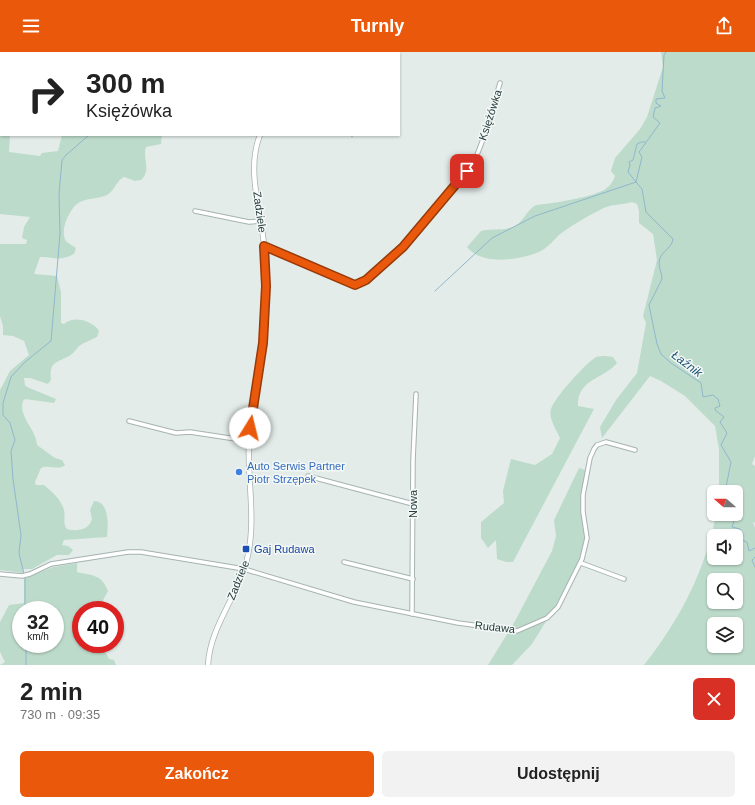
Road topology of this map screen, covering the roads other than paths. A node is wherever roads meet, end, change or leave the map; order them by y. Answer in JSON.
{"nodes":[{"id":1,"x":500,"y":83,"type":"dead end"},
{"id":2,"x":260,"y":136,"type":"edge"},
{"id":3,"x":195,"y":211,"type":"dead end"},
{"id":4,"x":261,"y":221,"type":"junction"},
{"id":5,"x":264,"y":246,"type":"junction"},
{"id":6,"x":416,"y":394,"type":"dead end"},
{"id":7,"x":129,"y":422,"type":"dead end"},
{"id":8,"x":248,"y":441,"type":"junction"},
{"id":9,"x":635,"y":450,"type":"dead end"},
{"id":10,"x":308,"y":476,"type":"dead end"},
{"id":11,"x":413,"y":504,"type":"junction"},
{"id":12,"x":344,"y":562,"type":"dead end"},
{"id":13,"x":581,"y":563,"type":"junction"},
{"id":14,"x":244,"y":569,"type":"junction"},
{"id":15,"x":0,"y":574,"type":"edge"},
{"id":16,"x":413,"y":579,"type":"junction"},
{"id":17,"x":624,"y":579,"type":"dead end"},
{"id":18,"x":412,"y":614,"type":"junction"},
{"id":19,"x":208,"y":665,"type":"edge"}],
"edges":[{"from":1,"to":5,"type":"street","name":"Księżówka"},
{"from":2,"to":4,"type":"street","name":"Zadziele"},
{"from":3,"to":4,"type":"street"},
{"from":4,"to":5,"type":"street","name":"Zadziele"},
{"from":5,"to":8,"type":"street","name":"Zadziele"},
{"from":6,"to":11,"type":"street","name":"Nowa"},
{"from":7,"to":8,"type":"street"},
{"from":8,"to":14,"type":"street","name":"Zadziele"},
{"from":9,"to":13,"type":"street","name":"Rudawa"},
{"from":10,"to":11,"type":"street"},
{"from":11,"to":16,"type":"street","name":"Nowa"},
{"from":12,"to":16,"type":"street"},
{"from":13,"to":17,"type":"street"},
{"from":13,"to":18,"type":"street","name":"Rudawa"},
{"from":14,"to":15,"type":"street","name":"Rudawa"},
{"from":14,"to":18,"type":"street","name":"Rudawa"},
{"from":14,"to":19,"type":"street","name":"Zadziele"},
{"from":16,"to":18,"type":"street","name":"Nowa"}]}
